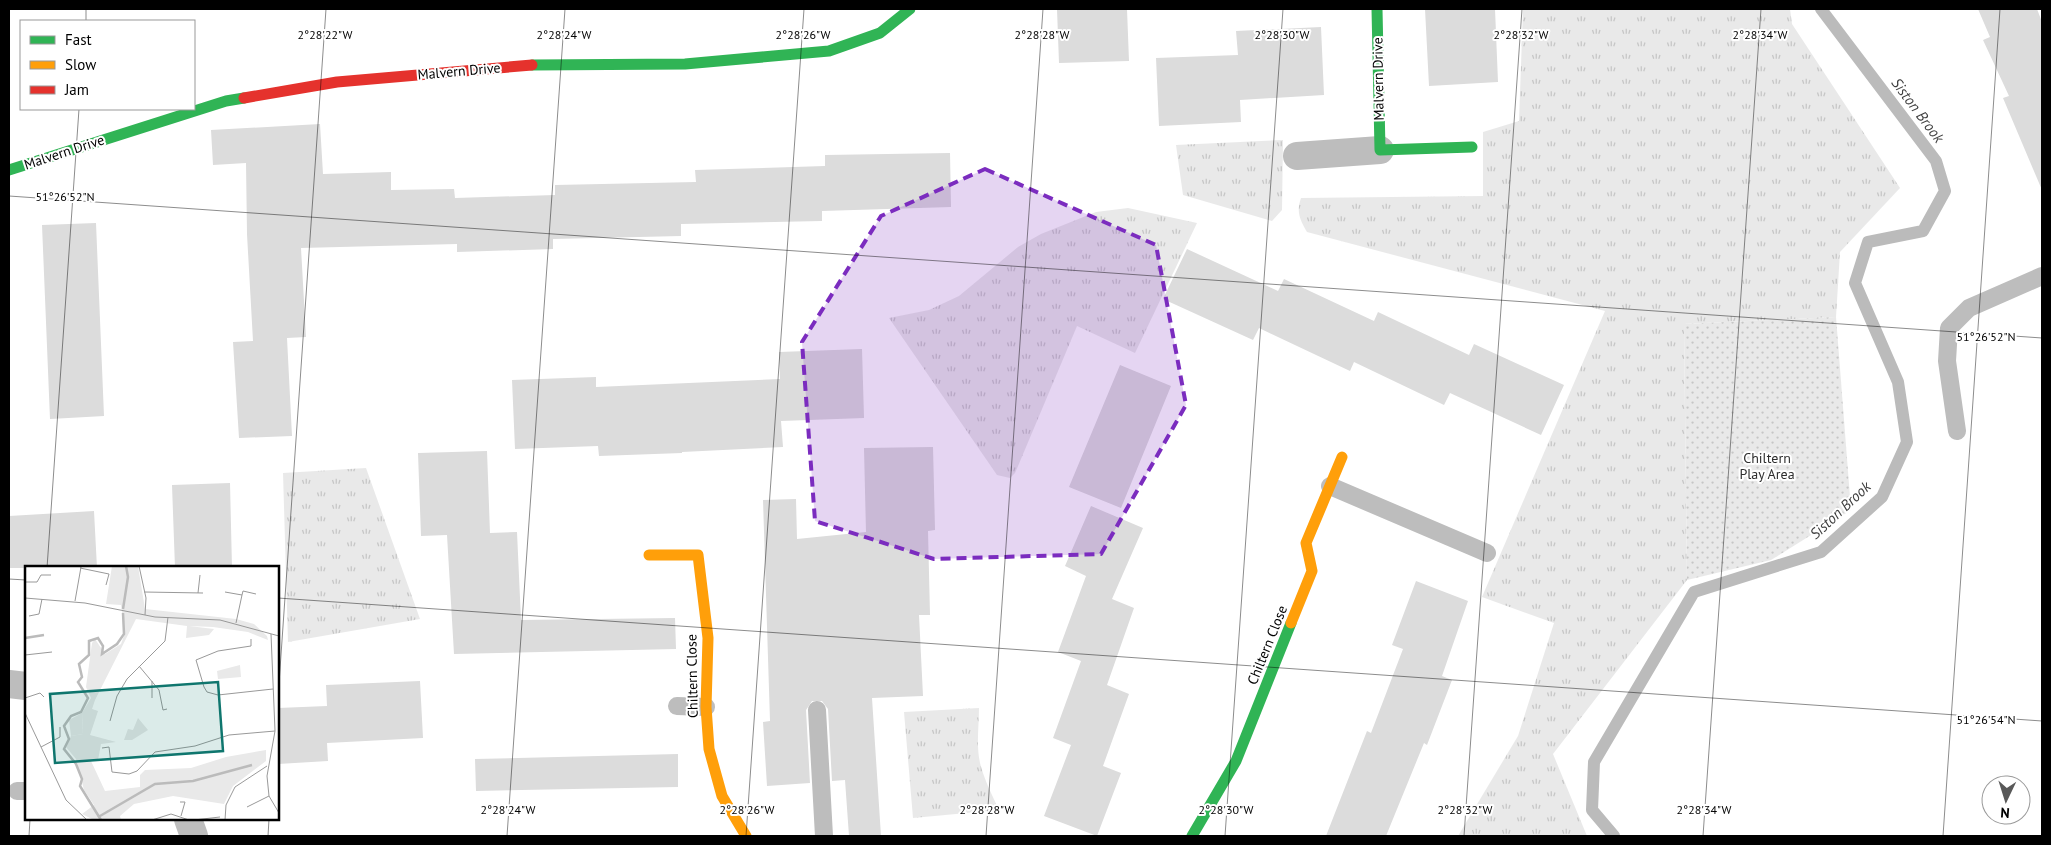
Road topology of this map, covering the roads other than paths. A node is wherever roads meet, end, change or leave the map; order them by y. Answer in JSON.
{"nodes":[{"id":1,"x":910,"y":9,"type":"edge"},
{"id":2,"x":1377,"y":9,"type":"edge"},
{"id":3,"x":1472,"y":147,"type":"dead end"},
{"id":4,"x":1380,"y":150,"type":"junction"},
{"id":5,"x":1297,"y":156,"type":"dead end"},
{"id":6,"x":9,"y":170,"type":"edge"},
{"id":7,"x":2042,"y":276,"type":"edge"},
{"id":8,"x":1957,"y":431,"type":"dead end"},
{"id":9,"x":1342,"y":457,"type":"dead end"},
{"id":10,"x":1330,"y":486,"type":"junction"},
{"id":11,"x":1487,"y":553,"type":"dead end"},
{"id":12,"x":649,"y":555,"type":"dead end"},
{"id":13,"x":9,"y":684,"type":"edge"},
{"id":14,"x":25,"y":686,"type":"edge"},
{"id":15,"x":677,"y":706,"type":"dead end"},
{"id":16,"x":706,"y":707,"type":"junction"},
{"id":17,"x":817,"y":710,"type":"dead end"},
{"id":18,"x":188,"y":820,"type":"edge"},
{"id":19,"x":194,"y":836,"type":"edge"},
{"id":20,"x":746,"y":836,"type":"edge"},
{"id":21,"x":824,"y":836,"type":"edge"},
{"id":22,"x":1192,"y":836,"type":"edge"}],
"edges":[{"from":1,"to":6,"type":"street","name":"Malvern Drive"},
{"from":2,"to":4,"type":"street","name":"Malvern Drive"},
{"from":3,"to":4,"type":"street"},
{"from":4,"to":5,"type":"street"},
{"from":7,"to":8,"type":"lane"},
{"from":9,"to":10,"type":"street","name":"Chiltern Close"},
{"from":10,"to":11,"type":"lane"},
{"from":10,"to":22,"type":"street","name":"Chiltern Close"},
{"from":12,"to":16,"type":"street","name":"Chiltern Close"},
{"from":13,"to":14,"type":"street"},
{"from":15,"to":16,"type":"lane"},
{"from":16,"to":20,"type":"street","name":"Chiltern Close"},
{"from":17,"to":21,"type":"lane"},
{"from":18,"to":19,"type":"street"}]}
